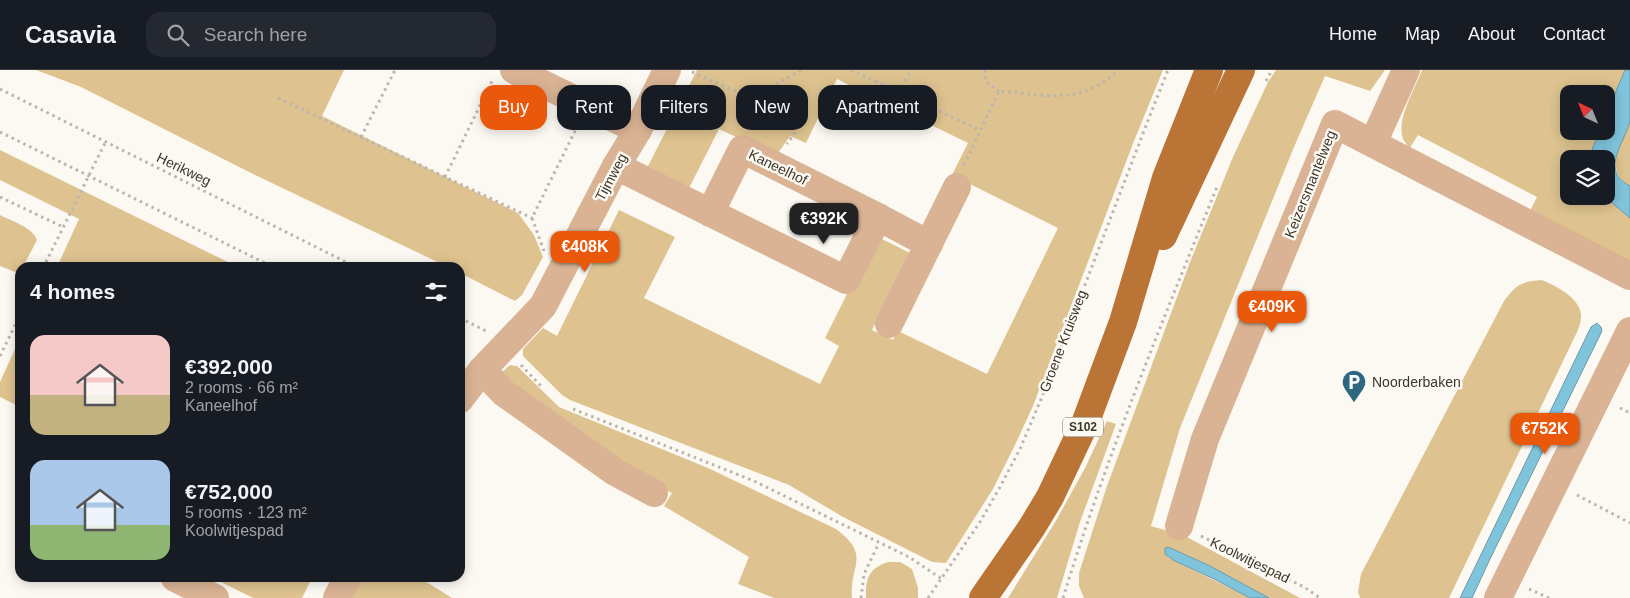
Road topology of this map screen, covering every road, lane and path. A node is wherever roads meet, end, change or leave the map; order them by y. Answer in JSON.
{"nodes":[{"id":1,"x":395,"y":70,"type":"edge"},
{"id":2,"x":667,"y":70,"type":"edge"},
{"id":3,"x":687,"y":70,"type":"edge"},
{"id":4,"x":801,"y":70,"type":"edge"},
{"id":5,"x":851,"y":70,"type":"edge"},
{"id":6,"x":911,"y":70,"type":"edge"},
{"id":7,"x":985,"y":70,"type":"edge"},
{"id":8,"x":1118,"y":70,"type":"edge"},
{"id":9,"x":1168,"y":70,"type":"edge"},
{"id":10,"x":1209,"y":70,"type":"edge"},
{"id":11,"x":1241,"y":70,"type":"edge"},
{"id":12,"x":1272,"y":70,"type":"edge"},
{"id":13,"x":1406,"y":70,"type":"edge"},
{"id":14,"x":503,"y":74,"type":"edge"},
{"id":15,"x":775,"y":85,"type":"edge"},
{"id":16,"x":883,"y":85,"type":"edge"},
{"id":17,"x":902,"y":85,"type":"edge"},
{"id":18,"x":1264,"y":85,"type":"dead end"},
{"id":19,"x":0,"y":89,"type":"edge"},
{"id":20,"x":999,"y":90,"type":"junction"},
{"id":21,"x":736,"y":91,"type":"edge"},
{"id":22,"x":557,"y":95,"type":"edge"},
{"id":23,"x":278,"y":98,"type":"dead end"},
{"id":24,"x":937,"y":110,"type":"edge"},
{"id":25,"x":631,"y":127,"type":"edge"},
{"id":26,"x":575,"y":130,"type":"edge"},
{"id":27,"x":638,"y":130,"type":"junction"},
{"id":28,"x":795,"y":130,"type":"edge"},
{"id":29,"x":980,"y":130,"type":"junction"},
{"id":30,"x":0,"y":132,"type":"edge"},
{"id":31,"x":361,"y":137,"type":"junction"},
{"id":32,"x":105,"y":143,"type":"junction"},
{"id":33,"x":1373,"y":143,"type":"junction"},
{"id":34,"x":773,"y":165,"type":"junction"},
{"id":35,"x":616,"y":166,"type":"junction"},
{"id":36,"x":89,"y":175,"type":"junction"},
{"id":37,"x":445,"y":177,"type":"junction"},
{"id":38,"x":1218,"y":185,"type":"dead end"},
{"id":39,"x":958,"y":187,"type":"joint"},
{"id":40,"x":0,"y":197,"type":"edge"},
{"id":41,"x":710,"y":212,"type":"junction"},
{"id":42,"x":878,"y":217,"type":"junction"},
{"id":43,"x":532,"y":218,"type":"junction"},
{"id":44,"x":63,"y":227,"type":"junction"},
{"id":45,"x":929,"y":244,"type":"junction"},
{"id":46,"x":46,"y":262,"type":"edge"},
{"id":47,"x":263,"y":262,"type":"edge"},
{"id":48,"x":346,"y":262,"type":"edge"},
{"id":49,"x":1630,"y":276,"type":"edge"},
{"id":50,"x":556,"y":283,"type":"junction"},
{"id":51,"x":1123,"y":322,"type":"junction"},
{"id":52,"x":889,"y":324,"type":"dead end"},
{"id":53,"x":15,"y":326,"type":"edge"},
{"id":54,"x":1630,"y":331,"type":"edge"},
{"id":55,"x":505,"y":346,"type":"junction"},
{"id":56,"x":0,"y":356,"type":"edge"},
{"id":57,"x":482,"y":370,"type":"junction"},
{"id":58,"x":544,"y":388,"type":"dead end"},
{"id":59,"x":465,"y":392,"type":"edge"},
{"id":60,"x":565,"y":406,"type":"dead end"},
{"id":61,"x":1555,"y":484,"type":"junction"},
{"id":62,"x":654,"y":493,"type":"dead end"},
{"id":63,"x":1630,"y":523,"type":"edge"},
{"id":64,"x":1179,"y":526,"type":"joint"},
{"id":65,"x":879,"y":543,"type":"junction"},
{"id":66,"x":942,"y":578,"type":"junction"},
{"id":67,"x":183,"y":582,"type":"edge"},
{"id":68,"x":345,"y":582,"type":"edge"},
{"id":69,"x":215,"y":598,"type":"edge"},
{"id":70,"x":337,"y":598,"type":"edge"},
{"id":71,"x":861,"y":598,"type":"edge"},
{"id":72,"x":928,"y":598,"type":"edge"},
{"id":73,"x":983,"y":598,"type":"edge"},
{"id":74,"x":1063,"y":598,"type":"edge"},
{"id":75,"x":1320,"y":598,"type":"edge"},
{"id":76,"x":1498,"y":598,"type":"edge"}],
"edges":[{"from":1,"to":31,"type":"path"},
{"from":2,"to":27,"type":"street","name":"Tijmweg"},
{"from":3,"to":21,"type":"path"},
{"from":4,"to":15,"type":"path"},
{"from":5,"to":16,"type":"path"},
{"from":6,"to":17,"type":"path"},
{"from":7,"to":20,"type":"path"},
{"from":8,"to":20,"type":"path"},
{"from":9,"to":66,"type":"path","name":"Groene Kruisweg"},
{"from":10,"to":51,"type":"main road","number":"S102"},
{"from":11,"to":51,"type":"main road","number":"S102"},
{"from":12,"to":18,"type":"path"},
{"from":13,"to":33,"type":"street"},
{"from":14,"to":22,"type":"street"},
{"from":14,"to":37,"type":"path"},
{"from":19,"to":32,"type":"path","name":"Herikweg"},
{"from":20,"to":29,"type":"path"},
{"from":23,"to":31,"type":"path"},
{"from":24,"to":29,"type":"path"},
{"from":25,"to":27,"type":"street"},
{"from":26,"to":43,"type":"path"},
{"from":27,"to":35,"type":"street","name":"Tijmweg"},
{"from":28,"to":34,"type":"path"},
{"from":29,"to":39,"type":"path"},
{"from":30,"to":36,"type":"path"},
{"from":31,"to":37,"type":"path"},
{"from":32,"to":36,"type":"path"},
{"from":32,"to":48,"type":"path","name":"Herikweg"},
{"from":33,"to":49,"type":"street","name":"Keizersmantelweg"},
{"from":33,"to":64,"type":"street","name":"Keizersmantelweg"},
{"from":34,"to":41,"type":"street","name":"Kaneelhof"},
{"from":34,"to":42,"type":"street","name":"Kaneelhof"},
{"from":35,"to":41,"type":"street"},
{"from":35,"to":50,"type":"street","name":"Tijmweg"},
{"from":36,"to":44,"type":"path"},
{"from":36,"to":47,"type":"path"},
{"from":37,"to":43,"type":"path"},
{"from":38,"to":74,"type":"path"},
{"from":39,"to":45,"type":"street"},
{"from":40,"to":44,"type":"path"},
{"from":41,"to":42,"type":"street"},
{"from":42,"to":45,"type":"street","name":"Kaneelhof"},
{"from":43,"to":50,"type":"path"},
{"from":44,"to":46,"type":"path"},
{"from":45,"to":52,"type":"street"},
{"from":50,"to":55,"type":"street","name":"Tijmweg"},
{"from":51,"to":73,"type":"main road","number":"S102"},
{"from":53,"to":56,"type":"path"},
{"from":54,"to":61,"type":"street"},
{"from":55,"to":57,"type":"street","name":"Tijmweg"},
{"from":55,"to":58,"type":"path"},
{"from":57,"to":59,"type":"street","name":"Tijmweg"},
{"from":57,"to":62,"type":"street"},
{"from":60,"to":65,"type":"path"},
{"from":61,"to":63,"type":"path"},
{"from":61,"to":76,"type":"street"},
{"from":64,"to":75,"type":"path","name":"Koolwitjespad"},
{"from":65,"to":66,"type":"path"},
{"from":65,"to":71,"type":"path"},
{"from":66,"to":72,"type":"path","name":"Groene Kruisweg"},
{"from":67,"to":69,"type":"street"},
{"from":68,"to":70,"type":"street"}]}
